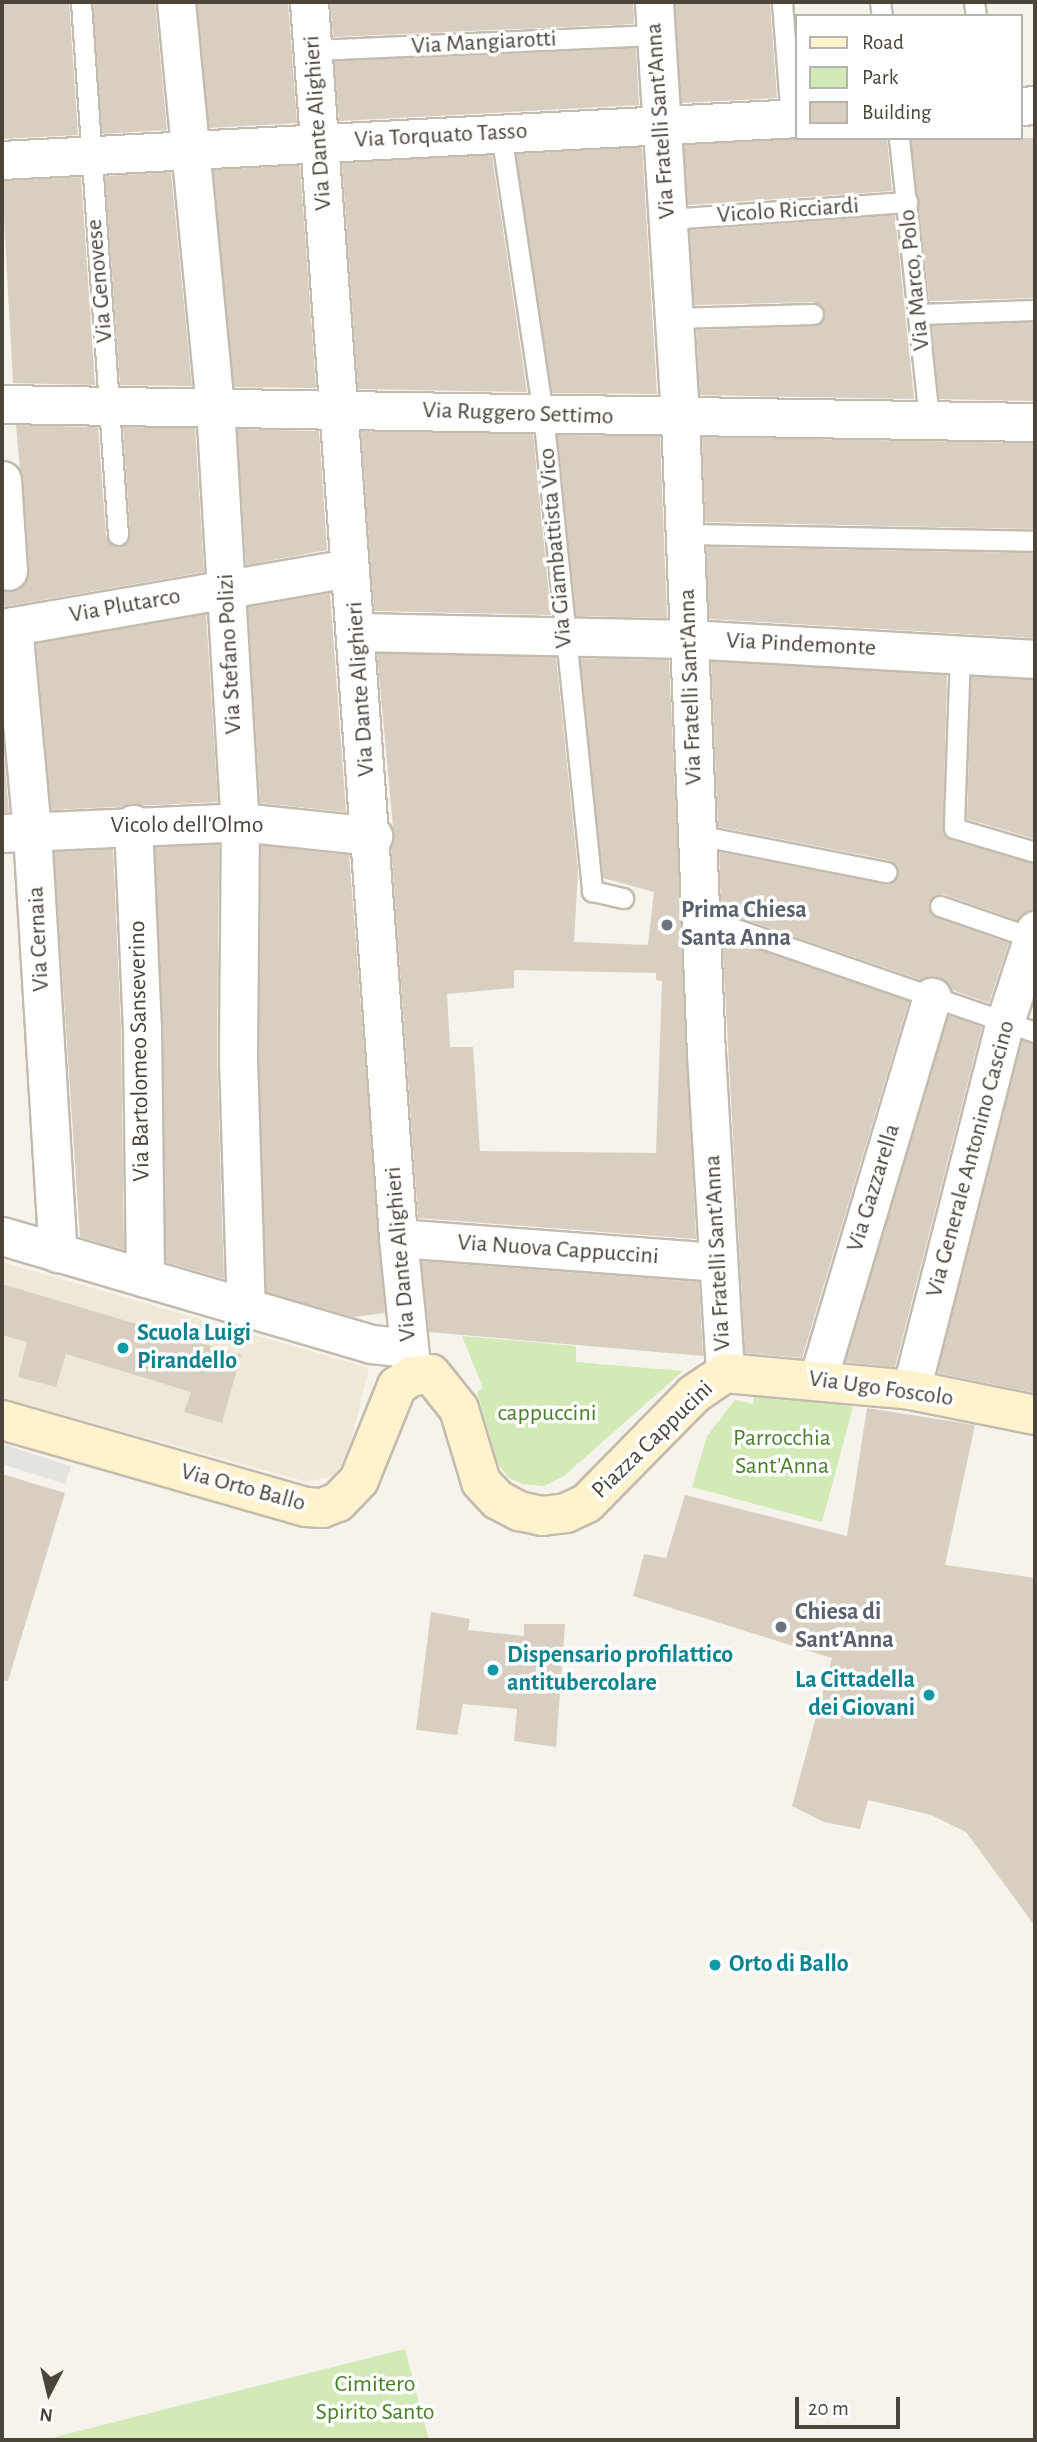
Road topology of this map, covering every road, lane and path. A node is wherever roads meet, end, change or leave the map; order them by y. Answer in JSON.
{"nodes":[{"id":1,"x":81,"y":2,"type":"edge"},
{"id":2,"x":176,"y":2,"type":"edge"},
{"id":3,"x":309,"y":2,"type":"edge"},
{"id":4,"x":782,"y":2,"type":"edge"},
{"id":5,"x":655,"y":18,"type":"edge"},
{"id":6,"x":312,"y":50,"type":"junction"},
{"id":7,"x":794,"y":118,"type":"edge"},
{"id":8,"x":662,"y":125,"type":"junction"},
{"id":9,"x":501,"y":133,"type":"junction"},
{"id":10,"x":899,"y":140,"type":"edge"},
{"id":11,"x":320,"y":142,"type":"junction"},
{"id":12,"x":190,"y":149,"type":"junction"},
{"id":13,"x":90,"y":156,"type":"junction"},
{"id":14,"x":2,"y":160,"type":"edge"},
{"id":15,"x":907,"y":202,"type":"junction"},
{"id":16,"x":668,"y":219,"type":"junction"},
{"id":17,"x":1035,"y":310,"type":"edge"},
{"id":18,"x":813,"y":314,"type":"dead end"},
{"id":19,"x":920,"y":314,"type":"junction"},
{"id":20,"x":674,"y":318,"type":"junction"},
{"id":21,"x":2,"y":404,"type":"edge"},
{"id":22,"x":111,"y":406,"type":"junction"},
{"id":23,"x":215,"y":406,"type":"junction"},
{"id":24,"x":339,"y":409,"type":"junction"},
{"id":25,"x":543,"y":414,"type":"junction"},
{"id":26,"x":680,"y":418,"type":"junction"},
{"id":27,"x":929,"y":421,"type":"junction"},
{"id":28,"x":1035,"y":422,"type":"edge"},
{"id":29,"x":2,"y":480,"type":"edge"},
{"id":30,"x":685,"y":534,"type":"junction"},
{"id":31,"x":118,"y":535,"type":"dead end"},
{"id":32,"x":1035,"y":541,"type":"edge"},
{"id":33,"x":8,"y":571,"type":"dead end"},
{"id":34,"x":331,"y":571,"type":"dead end"},
{"id":35,"x":227,"y":587,"type":"junction"},
{"id":36,"x":7,"y":627,"type":"edge"},
{"id":37,"x":356,"y":632,"type":"junction"},
{"id":38,"x":564,"y":635,"type":"junction"},
{"id":39,"x":688,"y":639,"type":"junction"},
{"id":40,"x":960,"y":653,"type":"junction"},
{"id":41,"x":1035,"y":659,"type":"edge"},
{"id":42,"x":240,"y":821,"type":"junction"},
{"id":43,"x":133,"y":824,"type":"junction"},
{"id":44,"x":17,"y":832,"type":"edge"},
{"id":45,"x":697,"y":835,"type":"junction"},
{"id":46,"x":373,"y":836,"type":"junction"},
{"id":47,"x":1035,"y":852,"type":"edge"},
{"id":48,"x":886,"y":872,"type":"dead end"},
{"id":49,"x":623,"y":898,"type":"dead end"},
{"id":50,"x":940,"y":906,"type":"dead end"},
{"id":51,"x":701,"y":917,"type":"junction"},
{"id":52,"x":1034,"y":934,"type":"edge"},
{"id":53,"x":932,"y":997,"type":"junction"},
{"id":54,"x":1020,"y":1027,"type":"edge"},
{"id":55,"x":2,"y":1236,"type":"edge"},
{"id":56,"x":398,"y":1238,"type":"junction"},
{"id":57,"x":58,"y":1254,"type":"junction"},
{"id":58,"x":717,"y":1262,"type":"junction"},
{"id":59,"x":145,"y":1278,"type":"junction"},
{"id":60,"x":246,"y":1308,"type":"junction"},
{"id":61,"x":411,"y":1362,"type":"junction"},
{"id":62,"x":725,"y":1373,"type":"junction"},
{"id":63,"x":818,"y":1379,"type":"junction"},
{"id":64,"x":911,"y":1390,"type":"junction"},
{"id":65,"x":1035,"y":1415,"type":"edge"},
{"id":66,"x":2,"y":1420,"type":"edge"}],
"edges":[{"from":1,"to":13,"type":"lane","name":"Via Genovese"},
{"from":2,"to":12,"type":"street","name":"Via Stefano Polizi"},
{"from":3,"to":6,"type":"street","name":"Via Dante Alighieri"},
{"from":4,"to":7,"type":"lane"},
{"from":5,"to":6,"type":"lane","name":"Via Mangiarotti"},
{"from":5,"to":8,"type":"street","name":"Via Fratelli Sant'Anna"},
{"from":6,"to":11,"type":"street","name":"Via Dante Alighieri"},
{"from":7,"to":8,"type":"street","name":"Via Torquato Tasso"},
{"from":8,"to":9,"type":"street","name":"Via Torquato Tasso"},
{"from":8,"to":16,"type":"street","name":"Via Fratelli Sant'Anna"},
{"from":9,"to":11,"type":"street","name":"Via Torquato Tasso"},
{"from":9,"to":25,"type":"lane","name":"Via Giambattista Vico"},
{"from":10,"to":15,"type":"lane","name":"Via Marco, Polo"},
{"from":11,"to":12,"type":"street","name":"Via Torquato Tasso"},
{"from":11,"to":24,"type":"street","name":"Via Dante Alighieri"},
{"from":12,"to":13,"type":"street","name":"Via Torquato Tasso"},
{"from":12,"to":23,"type":"street","name":"Via Stefano Polizi"},
{"from":13,"to":14,"type":"street","name":"Via Torquato Tasso"},
{"from":13,"to":22,"type":"lane","name":"Via Genovese"},
{"from":15,"to":16,"type":"lane","name":"Vicolo Ricciardi"},
{"from":15,"to":19,"type":"lane","name":"Via Marco, Polo"},
{"from":16,"to":20,"type":"street","name":"Via Fratelli Sant'Anna"},
{"from":17,"to":19,"type":"lane"},
{"from":18,"to":20,"type":"lane"},
{"from":19,"to":27,"type":"lane","name":"Via Marco, Polo"},
{"from":20,"to":26,"type":"street","name":"Via Fratelli Sant'Anna"},
{"from":21,"to":22,"type":"street","name":"Via Ruggero Settimo"},
{"from":22,"to":23,"type":"street","name":"Via Ruggero Settimo"},
{"from":22,"to":31,"type":"lane","name":"Via Genovese"},
{"from":23,"to":24,"type":"street","name":"Via Ruggero Settimo"},
{"from":23,"to":35,"type":"street","name":"Via Stefano Polizi"},
{"from":24,"to":25,"type":"street","name":"Via Ruggero Settimo"},
{"from":24,"to":37,"type":"street","name":"Via Dante Alighieri"},
{"from":25,"to":26,"type":"street","name":"Via Ruggero Settimo"},
{"from":25,"to":38,"type":"lane","name":"Via Giambattista Vico"},
{"from":26,"to":27,"type":"street","name":"Via Ruggero Settimo"},
{"from":26,"to":30,"type":"street","name":"Via Fratelli Sant'Anna"},
{"from":27,"to":28,"type":"street","name":"Via Ruggero Settimo"},
{"from":29,"to":33,"type":"street"},
{"from":30,"to":32,"type":"lane"},
{"from":30,"to":39,"type":"street","name":"Via Fratelli Sant'Anna"},
{"from":34,"to":35,"type":"street","name":"Via Plutarco"},
{"from":35,"to":36,"type":"street","name":"Via Plutarco"},
{"from":35,"to":42,"type":"street","name":"Via Stefano Polizi"},
{"from":36,"to":44,"type":"street","name":"Via Cernaia"},
{"from":37,"to":38,"type":"street","name":"Via Pindemonte"},
{"from":37,"to":46,"type":"street","name":"Via Dante Alighieri"},
{"from":38,"to":39,"type":"street","name":"Via Pindemonte"},
{"from":38,"to":49,"type":"lane","name":"Via Giambattista Vico"},
{"from":39,"to":40,"type":"street","name":"Via Pindemonte"},
{"from":39,"to":45,"type":"street","name":"Via Fratelli Sant'Anna"},
{"from":40,"to":41,"type":"street","name":"Via Pindemonte"},
{"from":40,"to":47,"type":"lane"},
{"from":42,"to":43,"type":"street","name":"Vicolo dell'Olmo"},
{"from":42,"to":46,"type":"street","name":"Vicolo dell'Olmo"},
{"from":42,"to":60,"type":"street","name":"Via Stefano Polizi"},
{"from":43,"to":44,"type":"street","name":"Vicolo dell'Olmo"},
{"from":43,"to":59,"type":"street","name":"Via Bartolomeo Sanseverino"},
{"from":44,"to":57,"type":"street","name":"Via Cernaia"},
{"from":45,"to":48,"type":"lane"},
{"from":45,"to":51,"type":"street","name":"Via Fratelli Sant'Anna"},
{"from":46,"to":56,"type":"street","name":"Via Dante Alighieri"},
{"from":50,"to":52,"type":"lane"},
{"from":51,"to":53,"type":"lane"},
{"from":51,"to":58,"type":"street","name":"Via Fratelli Sant'Anna"},
{"from":52,"to":54,"type":"street","name":"Via Generale Antonino Cascino"},
{"from":53,"to":54,"type":"lane"},
{"from":53,"to":63,"type":"street","name":"Via Gazzarella"},
{"from":54,"to":64,"type":"street","name":"Via Generale Antonino Cascino"},
{"from":55,"to":57,"type":"street"},
{"from":56,"to":58,"type":"street","name":"Via Nuova Cappuccini"},
{"from":56,"to":61,"type":"street","name":"Via Dante Alighieri"},
{"from":57,"to":59,"type":"street"},
{"from":58,"to":62,"type":"street","name":"Via Fratelli Sant'Anna"},
{"from":59,"to":60,"type":"street"},
{"from":60,"to":61,"type":"street"},
{"from":61,"to":62,"type":"street","name":"Piazza Cappucini"},
{"from":61,"to":66,"type":"street","name":"Via Orto Ballo"},
{"from":62,"to":63,"type":"street","name":"Via Ugo Foscolo"},
{"from":63,"to":64,"type":"street","name":"Via Ugo Foscolo"},
{"from":64,"to":65,"type":"street","name":"Via Ugo Foscolo"}]}
